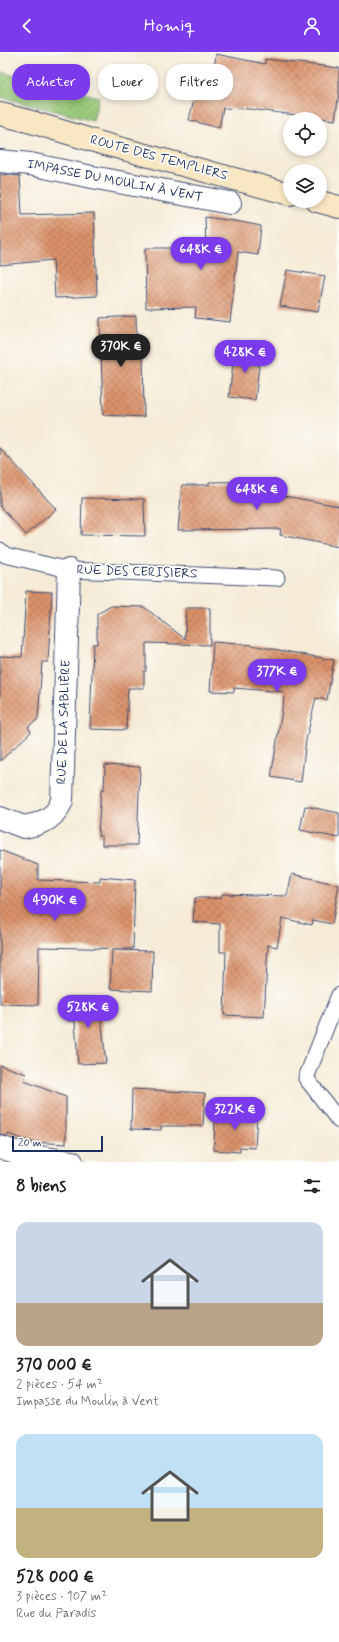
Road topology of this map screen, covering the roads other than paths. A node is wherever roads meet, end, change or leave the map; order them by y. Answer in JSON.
{"nodes":[{"id":1,"x":0,"y":114,"type":"edge"},
{"id":2,"x":0,"y":117,"type":"edge"},
{"id":3,"x":28,"y":121,"type":"junction"},
{"id":4,"x":0,"y":161,"type":"edge"},
{"id":5,"x":283,"y":192,"type":"edge"},
{"id":6,"x":230,"y":203,"type":"dead end"},
{"id":7,"x":327,"y":204,"type":"edge"},
{"id":8,"x":339,"y":207,"type":"edge"},
{"id":9,"x":0,"y":550,"type":"edge"},
{"id":10,"x":69,"y":570,"type":"junction"},
{"id":11,"x":277,"y":578,"type":"dead end"},
{"id":12,"x":0,"y":818,"type":"edge"},
{"id":13,"x":339,"y":994,"type":"edge"},
{"id":14,"x":339,"y":1121,"type":"edge"},
{"id":15,"x":0,"y":1147,"type":"edge"},
{"id":16,"x":72,"y":1162,"type":"edge"}],
"edges":[{"from":1,"to":3,"type":"main road","name":"ROUTE DES TEMPLIERS"},
{"from":2,"to":3,"type":"main road","name":"ROUTE DES TEMPLIERS"},
{"from":3,"to":5,"type":"main road","name":"ROUTE DES TEMPLIERS"},
{"from":4,"to":6,"type":"street","name":"IMPASSE DU MOULIN À VENT"},
{"from":7,"to":8,"type":"main road"},
{"from":9,"to":10,"type":"lane","name":"RUE DES CERISIERS"},
{"from":10,"to":11,"type":"lane","name":"RUE DES CERISIERS"},
{"from":10,"to":12,"type":"street","name":"RUE DE LA SABLIÈRE"},
{"from":13,"to":14,"type":"lane"},
{"from":15,"to":16,"type":"street"}]}
